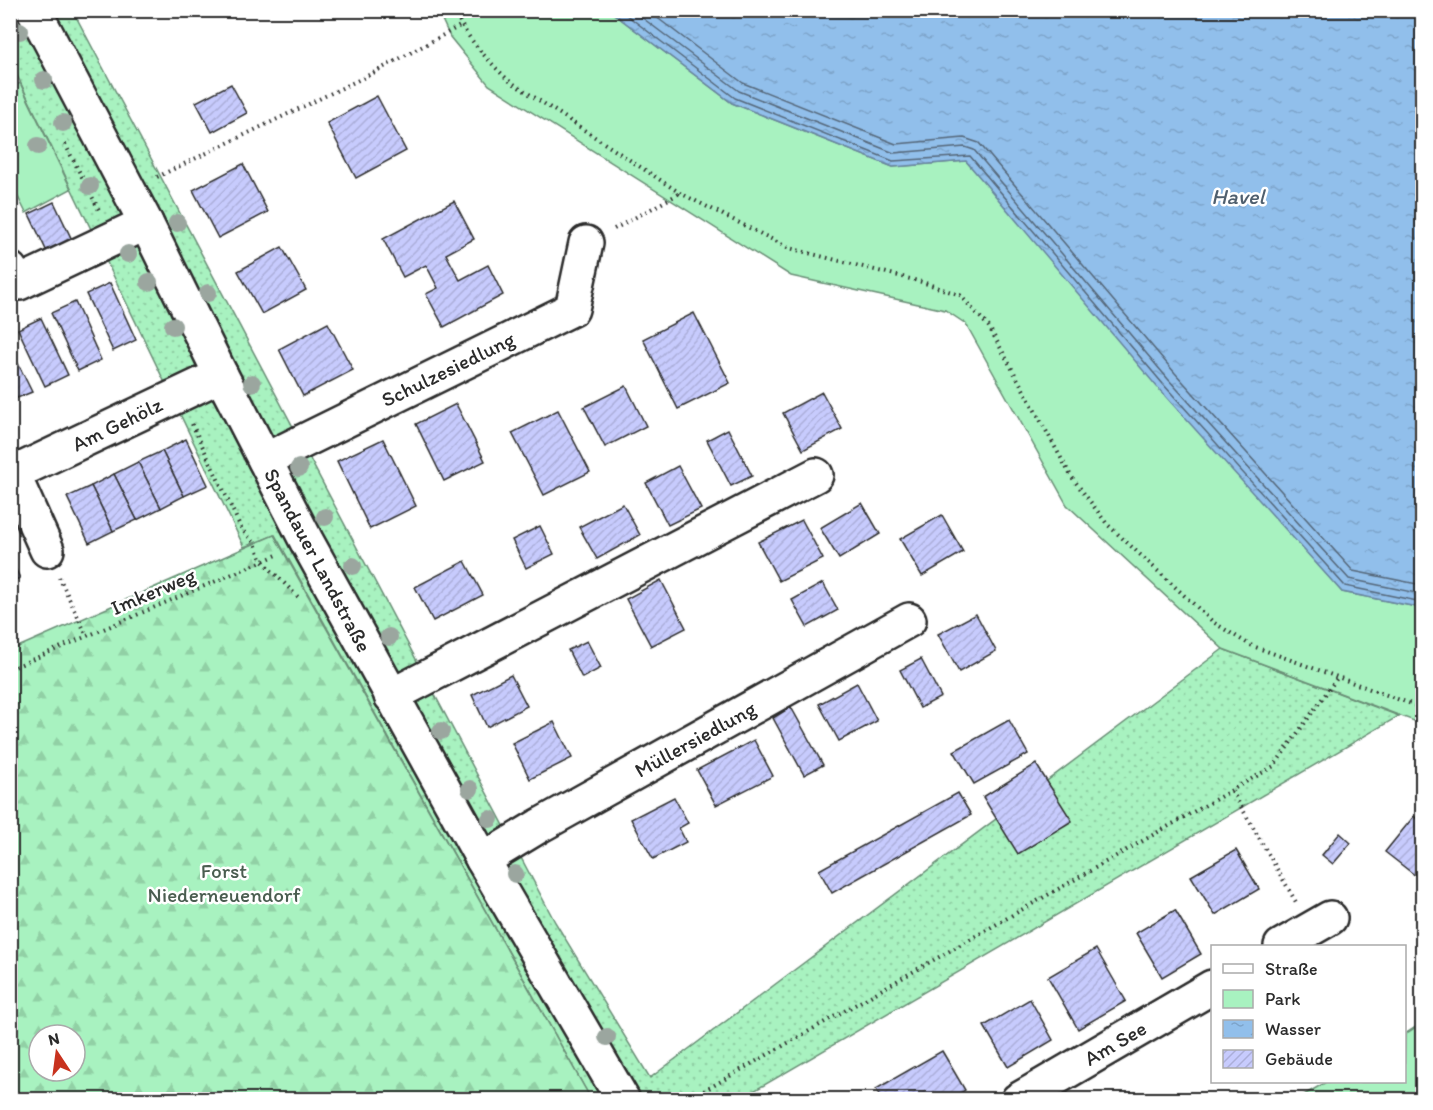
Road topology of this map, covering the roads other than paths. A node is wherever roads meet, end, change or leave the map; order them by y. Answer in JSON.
{"nodes":[{"id":1,"x":34,"y":10,"type":"edge"},
{"id":2,"x":146,"y":223,"type":"junction"},
{"id":3,"x":586,"y":243,"type":"road end"},
{"id":4,"x":10,"y":270,"type":"edge"},
{"id":5,"x":220,"y":375,"type":"junction"},
{"id":6,"x":265,"y":460,"type":"junction"},
{"id":7,"x":12,"y":474,"type":"edge"},
{"id":8,"x":816,"y":475,"type":"dead end"},
{"id":9,"x":47,"y":550,"type":"road end"},
{"id":10,"x":909,"y":620,"type":"dead end"},
{"id":11,"x":391,"y":696,"type":"junction"},
{"id":12,"x":483,"y":860,"type":"junction"},
{"id":13,"x":1321,"y":924,"type":"road end"},
{"id":14,"x":1283,"y":945,"type":"edge"},
{"id":15,"x":1211,"y":988,"type":"edge"},
{"id":16,"x":622,"y":1100,"type":"edge"},
{"id":17,"x":1018,"y":1100,"type":"edge"}],
"edges":[{"from":1,"to":2,"type":"main road","name":"Spandauer Landstraße"},
{"from":2,"to":4,"type":"main road"},
{"from":2,"to":5,"type":"main road","name":"Spandauer Landstraße"},
{"from":3,"to":6,"type":"main road","name":"Schulzesiedlung"},
{"from":5,"to":6,"type":"main road","name":"Spandauer Landstraße"},
{"from":5,"to":7,"type":"main road","name":"Am Gehölz"},
{"from":6,"to":11,"type":"main road","name":"Spandauer Landstraße"},
{"from":7,"to":9,"type":"main road","name":"Am Gehölz"},
{"from":8,"to":11,"type":"main road"},
{"from":10,"to":12,"type":"main road","name":"Müllersiedlung"},
{"from":11,"to":12,"type":"main road","name":"Spandauer Landstraße"},
{"from":12,"to":16,"type":"main road","name":"Spandauer Landstraße"},
{"from":13,"to":14,"type":"main road"},
{"from":15,"to":17,"type":"main road","name":"Am See"}]}
